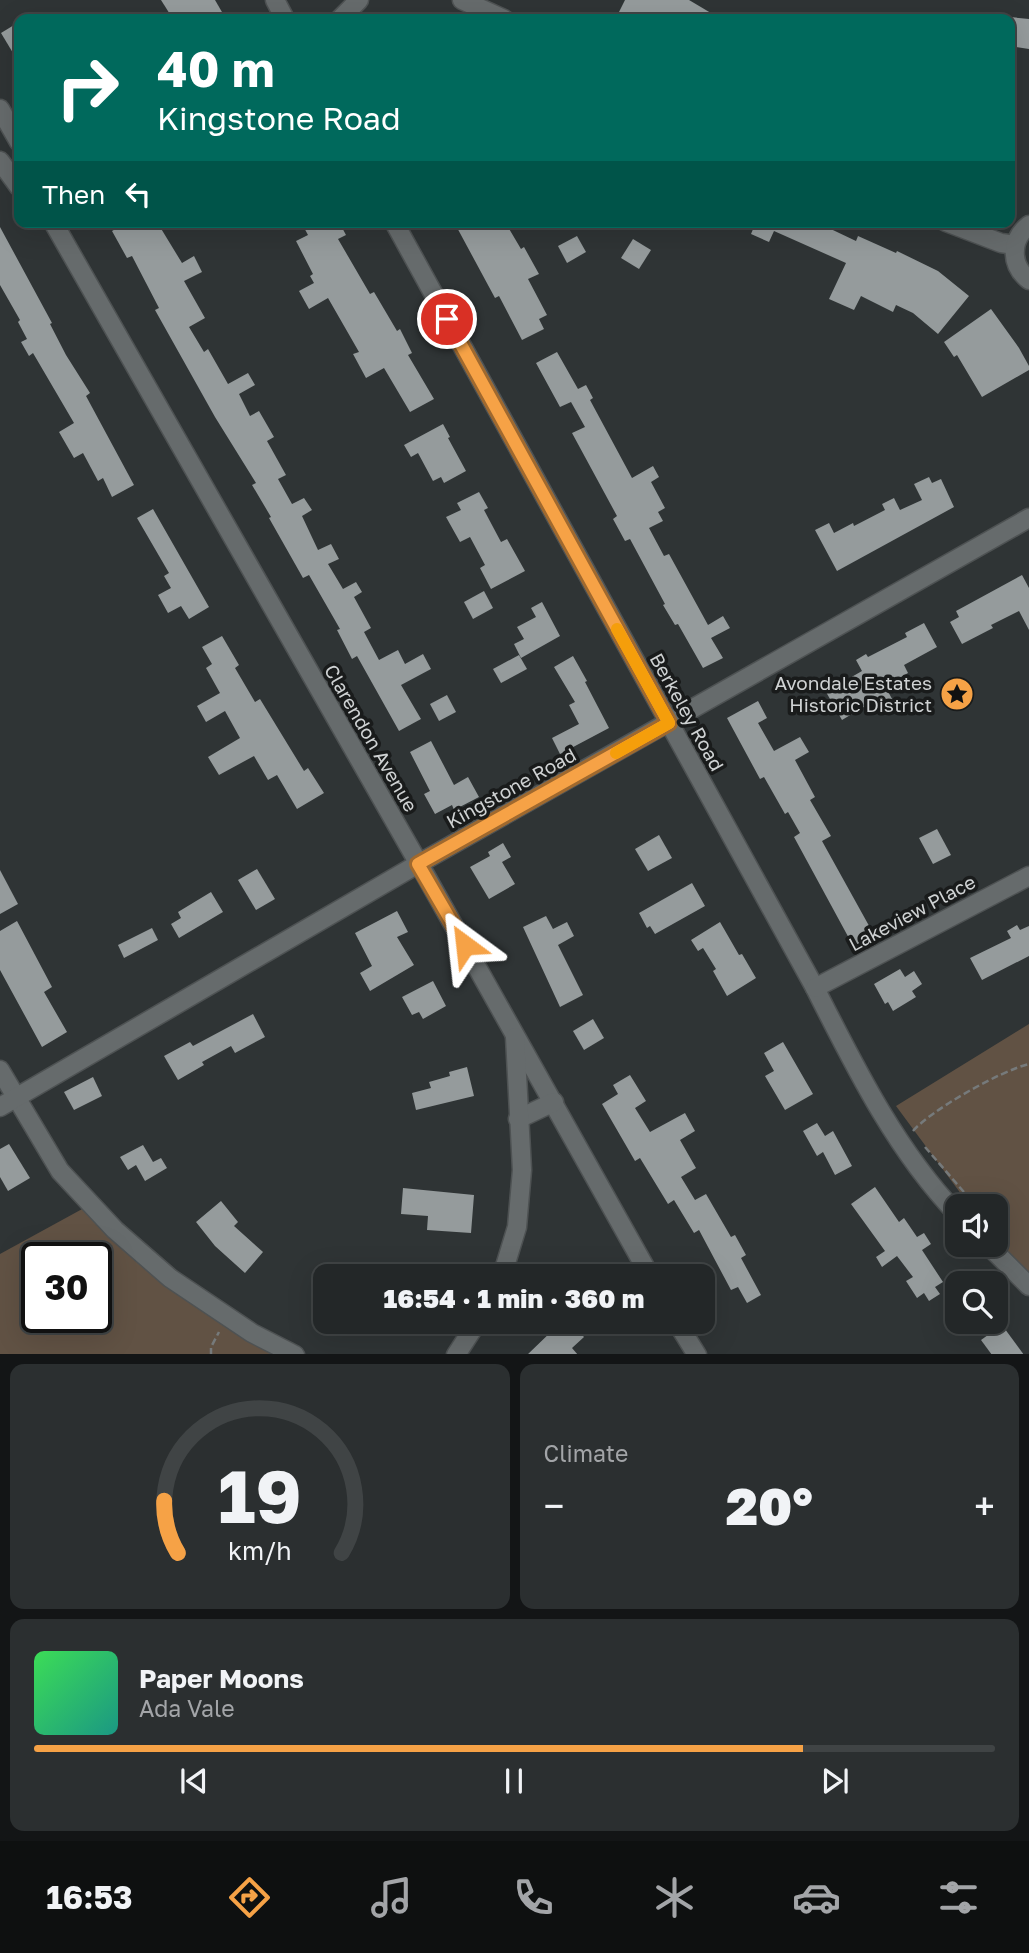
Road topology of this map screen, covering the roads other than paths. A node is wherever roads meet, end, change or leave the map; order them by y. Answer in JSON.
{"nodes":[{"id":1,"x":359,"y":0,"type":"edge"},
{"id":2,"x":462,"y":0,"type":"edge"},
{"id":3,"x":345,"y":14,"type":"edge"},
{"id":4,"x":493,"y":14,"type":"edge"},
{"id":5,"x":0,"y":109,"type":"edge"},
{"id":6,"x":14,"y":133,"type":"edge"},
{"id":7,"x":0,"y":161,"type":"edge"},
{"id":8,"x":14,"y":180,"type":"edge"},
{"id":9,"x":1029,"y":225,"type":"edge"},
{"id":10,"x":56,"y":228,"type":"edge"},
{"id":11,"x":397,"y":228,"type":"edge"},
{"id":12,"x":962,"y":228,"type":"edge"},
{"id":13,"x":1015,"y":245,"type":"junction"},
{"id":14,"x":1029,"y":280,"type":"edge"},
{"id":15,"x":1029,"y":518,"type":"edge"},
{"id":16,"x":669,"y":723,"type":"junction"},
{"id":17,"x":418,"y":864,"type":"junction"},
{"id":18,"x":1029,"y":876,"type":"edge"},
{"id":19,"x":815,"y":988,"type":"junction"},
{"id":20,"x":515,"y":1033,"type":"junction"},
{"id":21,"x":0,"y":1071,"type":"edge"},
{"id":22,"x":8,"y":1102,"type":"edge"},
{"id":23,"x":554,"y":1102,"type":"junction"},
{"id":24,"x":518,"y":1119,"type":"junction"},
{"id":25,"x":945,"y":1201,"type":"edge"},
{"id":26,"x":1000,"y":1257,"type":"edge"},
{"id":27,"x":506,"y":1264,"type":"edge"},
{"id":28,"x":643,"y":1264,"type":"edge"},
{"id":29,"x":1029,"y":1286,"type":"edge"},
{"id":30,"x":469,"y":1334,"type":"edge"},
{"id":31,"x":684,"y":1334,"type":"edge"},
{"id":32,"x":295,"y":1354,"type":"edge"},
{"id":33,"x":456,"y":1354,"type":"edge"},
{"id":34,"x":697,"y":1354,"type":"edge"}],
"edges":[{"from":1,"to":3,"type":"street"},
{"from":2,"to":4,"type":"street"},
{"from":5,"to":6,"type":"street"},
{"from":7,"to":8,"type":"street"},
{"from":9,"to":13,"type":"street"},
{"from":10,"to":17,"type":"street","name":"Clarendon Avenue"},
{"from":11,"to":16,"type":"street","name":"Berkeley Road"},
{"from":12,"to":13,"type":"street"},
{"from":13,"to":14,"type":"street"},
{"from":15,"to":16,"type":"street","name":"Kingstone Road"},
{"from":16,"to":17,"type":"street","name":"Kingstone Road"},
{"from":16,"to":19,"type":"street","name":"Berkeley Road"},
{"from":17,"to":20,"type":"street","name":"Clarendon Avenue"},
{"from":17,"to":22,"type":"street","name":"Kingstone Road"},
{"from":18,"to":19,"type":"street","name":"Lakeview Place"},
{"from":19,"to":25,"type":"street","name":"Berkeley Road"},
{"from":20,"to":23,"type":"street","name":"Clarendon Avenue"},
{"from":20,"to":24,"type":"street"},
{"from":21,"to":22,"type":"street"},
{"from":22,"to":32,"type":"street"},
{"from":23,"to":24,"type":"street"},
{"from":23,"to":28,"type":"street","name":"Clarendon Avenue"},
{"from":24,"to":27,"type":"street"},
{"from":26,"to":29,"type":"street"},
{"from":30,"to":33,"type":"street"},
{"from":31,"to":34,"type":"street"}]}
